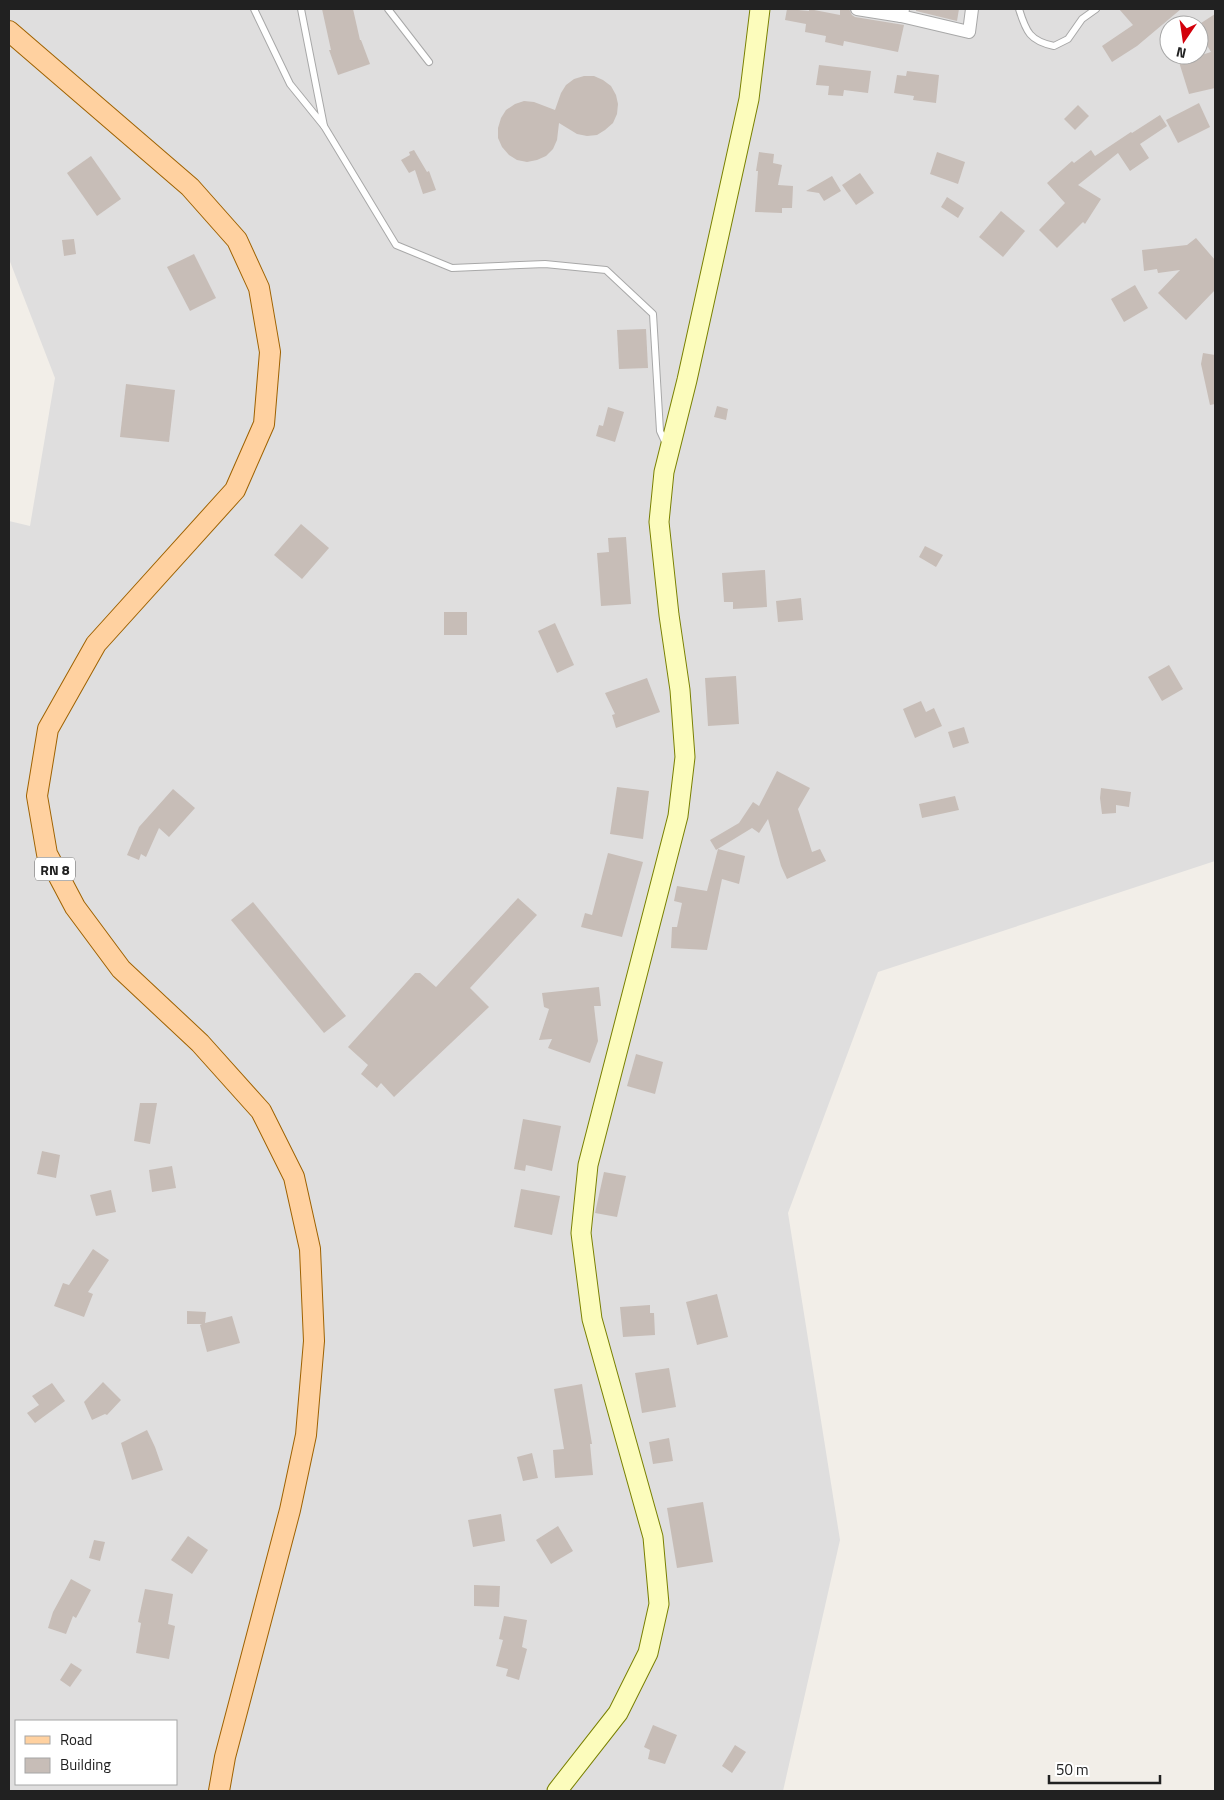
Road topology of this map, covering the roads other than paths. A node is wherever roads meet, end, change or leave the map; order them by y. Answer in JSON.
{"nodes":[{"id":1,"x":254,"y":9,"type":"edge"},
{"id":2,"x":301,"y":9,"type":"edge"},
{"id":3,"x":388,"y":9,"type":"edge"},
{"id":4,"x":760,"y":9,"type":"edge"},
{"id":5,"x":857,"y":9,"type":"edge"},
{"id":6,"x":972,"y":9,"type":"edge"},
{"id":7,"x":1019,"y":9,"type":"edge"},
{"id":8,"x":1096,"y":9,"type":"edge"},
{"id":9,"x":902,"y":12,"type":"edge"},
{"id":10,"x":9,"y":31,"type":"edge"},
{"id":11,"x":429,"y":62,"type":"dead end"},
{"id":12,"x":324,"y":126,"type":"junction"},
{"id":13,"x":669,"y":451,"type":"junction"},
{"id":14,"x":218,"y":1791,"type":"edge"},
{"id":15,"x":558,"y":1791,"type":"edge"}],
"edges":[{"from":1,"to":12,"type":"lane"},
{"from":2,"to":12,"type":"lane"},
{"from":3,"to":11,"type":"lane"},
{"from":4,"to":13,"type":"main road"},
{"from":5,"to":9,"type":"street"},
{"from":6,"to":9,"type":"street"},
{"from":7,"to":8,"type":"lane"},
{"from":10,"to":14,"type":"main road","number":"RN 8"},
{"from":12,"to":13,"type":"lane"},
{"from":13,"to":15,"type":"main road"}]}
